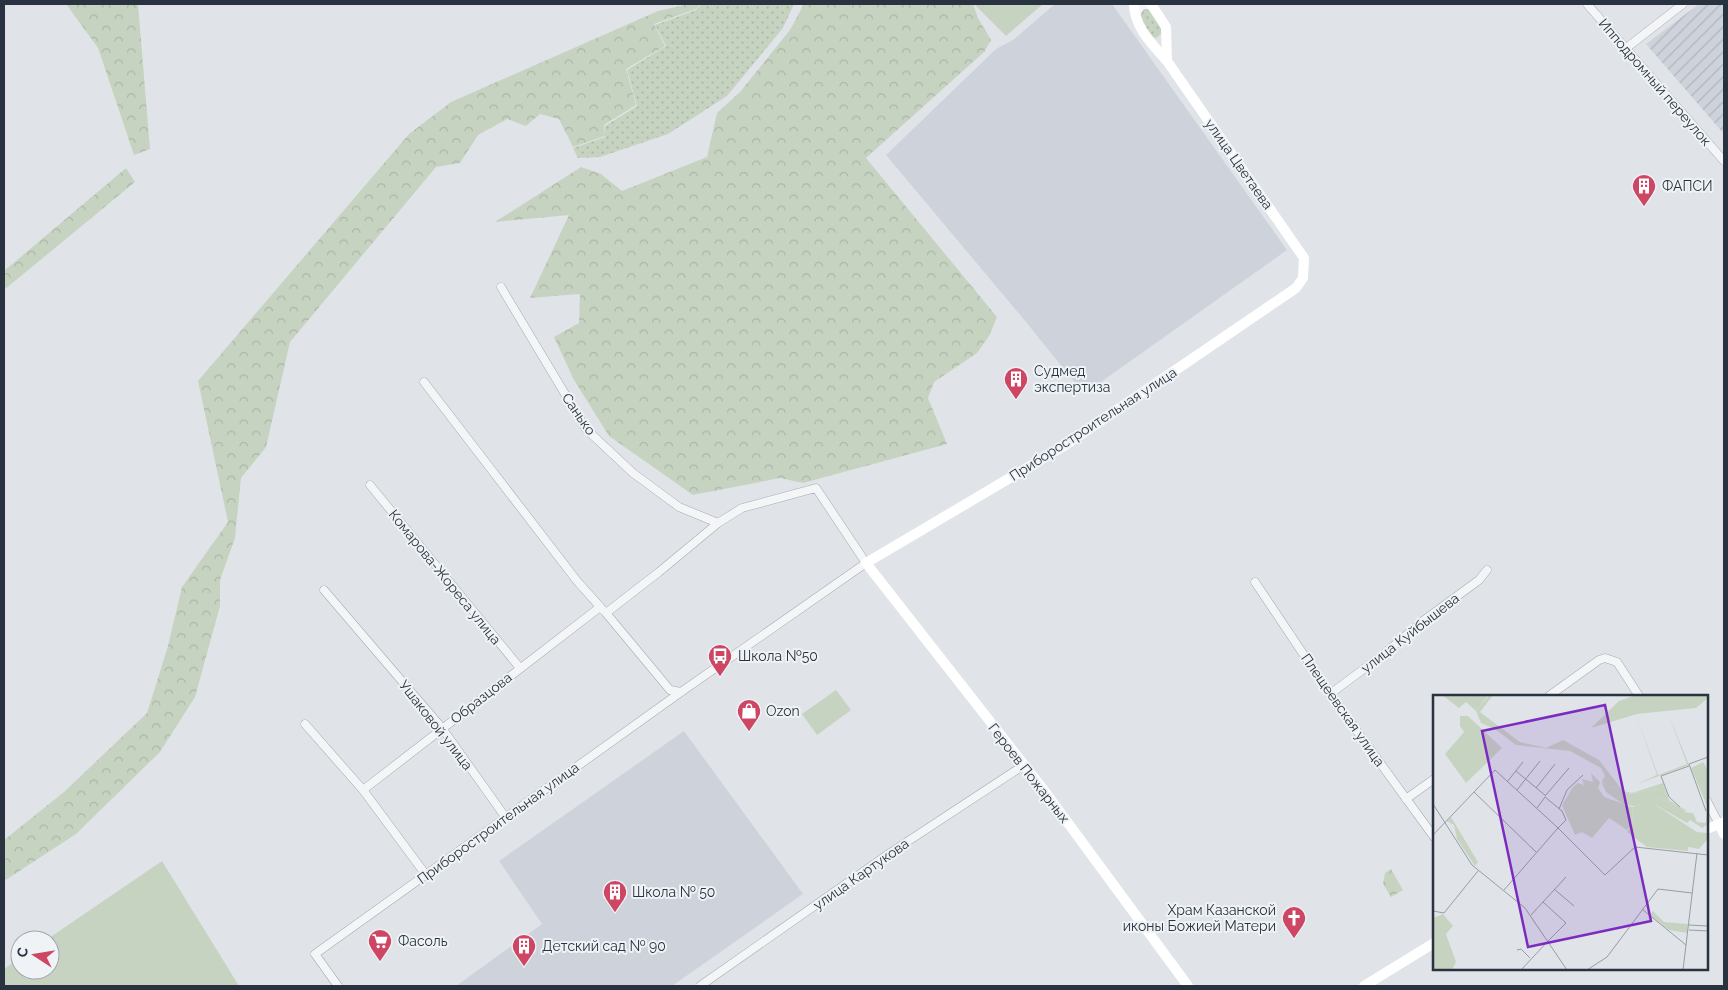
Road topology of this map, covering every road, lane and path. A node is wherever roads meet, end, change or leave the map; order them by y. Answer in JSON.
{"nodes":[{"id":1,"x":1134,"y":4,"type":"edge"},
{"id":2,"x":1586,"y":4,"type":"edge"},
{"id":3,"x":1683,"y":4,"type":"edge"},
{"id":4,"x":1152,"y":6,"type":"edge"},
{"id":5,"x":1136,"y":15,"type":"junction"},
{"id":6,"x":1167,"y":33,"type":"junction"},
{"id":7,"x":1149,"y":41,"type":"junction"},
{"id":8,"x":1625,"y":49,"type":"junction"},
{"id":9,"x":1167,"y":61,"type":"junction"},
{"id":10,"x":1724,"y":161,"type":"edge"},
{"id":11,"x":1305,"y":269,"type":"joint"},
{"id":12,"x":501,"y":287,"type":"dead end"},
{"id":13,"x":424,"y":382,"type":"dead end"},
{"id":14,"x":370,"y":485,"type":"dead end"},
{"id":15,"x":718,"y":523,"type":"junction"},
{"id":16,"x":866,"y":563,"type":"junction"},
{"id":17,"x":1486,"y":570,"type":"dead end"},
{"id":18,"x":1255,"y":582,"type":"dead end"},
{"id":19,"x":324,"y":590,"type":"dead end"},
{"id":20,"x":603,"y":610,"type":"junction"},
{"id":21,"x":520,"y":668,"type":"junction"},
{"id":22,"x":681,"y":692,"type":"junction"},
{"id":23,"x":1330,"y":694,"type":"junction"},
{"id":24,"x":1550,"y":695,"type":"edge"},
{"id":25,"x":1638,"y":695,"type":"edge"},
{"id":26,"x":305,"y":724,"type":"dead end"},
{"id":27,"x":442,"y":728,"type":"junction"},
{"id":28,"x":1024,"y":765,"type":"junction"},
{"id":29,"x":1433,"y":779,"type":"edge"},
{"id":30,"x":363,"y":790,"type":"junction"},
{"id":31,"x":1406,"y":798,"type":"junction"},
{"id":32,"x":1708,"y":802,"type":"edge"},
{"id":33,"x":506,"y":818,"type":"junction"},
{"id":34,"x":1722,"y":823,"type":"edge"},
{"id":35,"x":1708,"y":829,"type":"edge"},
{"id":36,"x":1724,"y":834,"type":"edge"},
{"id":37,"x":1433,"y":836,"type":"edge"},
{"id":38,"x":426,"y":875,"type":"junction"},
{"id":39,"x":1433,"y":944,"type":"edge"},
{"id":40,"x":338,"y":986,"type":"edge"},
{"id":41,"x":700,"y":986,"type":"edge"},
{"id":42,"x":1188,"y":986,"type":"edge"},
{"id":43,"x":1364,"y":986,"type":"edge"}],
"edges":[{"from":1,"to":5,"type":"main road","name":"улица Цветаева"},
{"from":2,"to":8,"type":"street","name":"Ипподромный переулок"},
{"from":3,"to":8,"type":"street"},
{"from":4,"to":5,"type":"street"},
{"from":4,"to":6,"type":"main road"},
{"from":5,"to":7,"type":"main road","name":"улица Цветаева"},
{"from":6,"to":7,"type":"street"},
{"from":6,"to":9,"type":"main road"},
{"from":7,"to":9,"type":"main road","name":"улица Цветаева"},
{"from":8,"to":10,"type":"street","name":"Ипподромный переулок"},
{"from":9,"to":11,"type":"main road","name":"улица Цветаева"},
{"from":11,"to":16,"type":"main road","name":"Приборостроительная улица"},
{"from":12,"to":15,"type":"street","name":"Санько"},
{"from":13,"to":20,"type":"street"},
{"from":14,"to":21,"type":"street","name":"Комарова-Жореса улица"},
{"from":15,"to":16,"type":"street"},
{"from":15,"to":20,"type":"street"},
{"from":16,"to":22,"type":"street","name":"Приборостроительная улица"},
{"from":16,"to":28,"type":"main road","name":"Героев Пожарных"},
{"from":17,"to":23,"type":"street","name":"улица Куйбышева"},
{"from":18,"to":23,"type":"street","name":"Плещеевская улица"},
{"from":19,"to":27,"type":"street","name":"Ушаковой улица"},
{"from":20,"to":21,"type":"street","name":"Образцова"},
{"from":20,"to":22,"type":"street"},
{"from":21,"to":27,"type":"street","name":"Образцова"},
{"from":22,"to":33,"type":"street","name":"Приборостроительная улица"},
{"from":23,"to":31,"type":"street","name":"Плещеевская улица"},
{"from":24,"to":25,"type":"street"},
{"from":26,"to":30,"type":"street"},
{"from":27,"to":30,"type":"street","name":"Образцова"},
{"from":27,"to":33,"type":"street","name":"Ушаковой улица"},
{"from":28,"to":41,"type":"street","name":"улица Картукова"},
{"from":28,"to":42,"type":"main road","name":"Героев Пожарных"},
{"from":29,"to":31,"type":"street"},
{"from":30,"to":38,"type":"street"},
{"from":31,"to":37,"type":"street","name":"Плещеевская улица"},
{"from":32,"to":34,"type":"street"},
{"from":33,"to":38,"type":"street","name":"Приборостроительная улица"},
{"from":34,"to":35,"type":"main road"},
{"from":34,"to":36,"type":"main road"},
{"from":38,"to":40,"type":"street","name":"Приборостроительная улица"},
{"from":39,"to":43,"type":"main road"}]}
